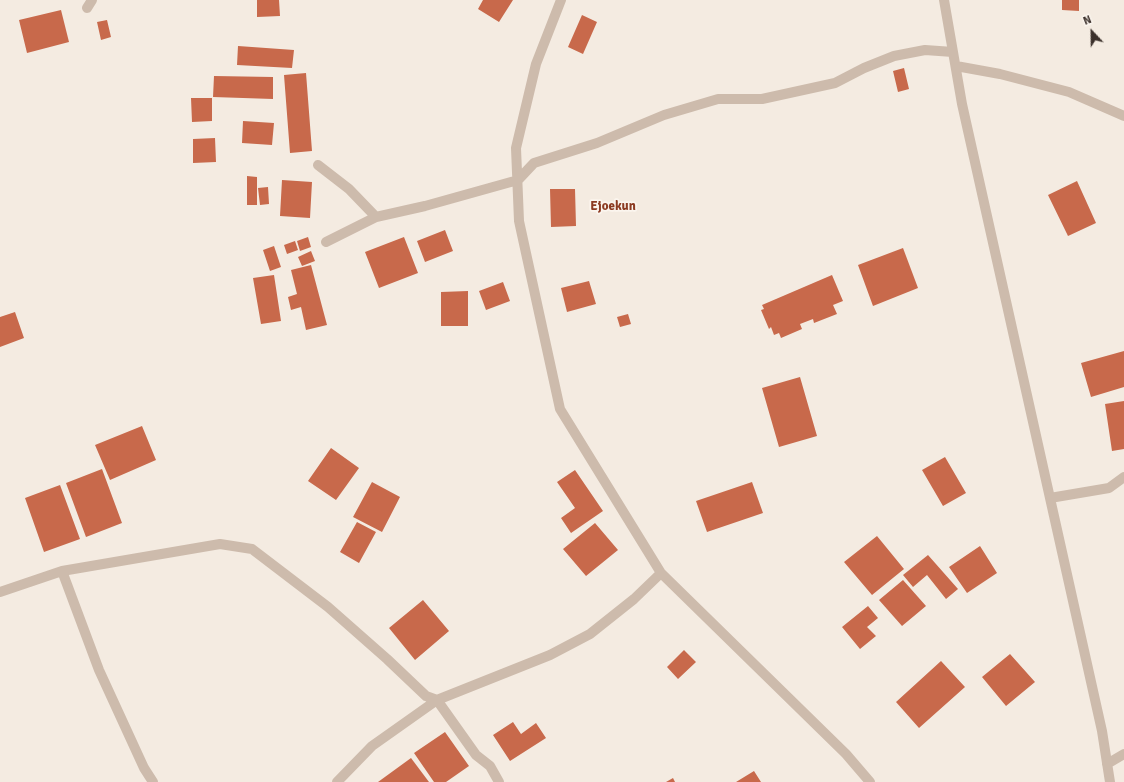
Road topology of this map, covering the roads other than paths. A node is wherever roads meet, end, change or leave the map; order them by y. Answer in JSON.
{"nodes":[{"id":1,"x":562,"y":0,"type":"edge"},
{"id":2,"x":944,"y":0,"type":"edge"},
{"id":3,"x":953,"y":52,"type":"junction"},
{"id":4,"x":956,"y":66,"type":"junction"},
{"id":5,"x":1124,"y":116,"type":"edge"},
{"id":6,"x":318,"y":165,"type":"dead end"},
{"id":7,"x":518,"y":180,"type":"junction"},
{"id":8,"x":376,"y":217,"type":"junction"},
{"id":9,"x":326,"y":242,"type":"dead end"},
{"id":10,"x":1124,"y":477,"type":"edge"},
{"id":11,"x":1050,"y":498,"type":"junction"},
{"id":12,"x":62,"y":571,"type":"junction"},
{"id":13,"x":661,"y":573,"type":"junction"},
{"id":14,"x":2,"y":589,"type":"edge"},
{"id":15,"x":437,"y":700,"type":"junction"},
{"id":16,"x":1124,"y":754,"type":"edge"},
{"id":17,"x":1107,"y":764,"type":"junction"},
{"id":18,"x":153,"y":782,"type":"edge"},
{"id":19,"x":337,"y":782,"type":"edge"},
{"id":20,"x":499,"y":782,"type":"edge"},
{"id":21,"x":870,"y":782,"type":"edge"},
{"id":22,"x":1110,"y":782,"type":"edge"}],
"edges":[{"from":1,"to":7,"type":"street"},
{"from":2,"to":3,"type":"street"},
{"from":3,"to":4,"type":"street"},
{"from":3,"to":7,"type":"street"},
{"from":4,"to":5,"type":"street"},
{"from":4,"to":11,"type":"street"},
{"from":6,"to":8,"type":"street"},
{"from":7,"to":8,"type":"street"},
{"from":7,"to":13,"type":"street"},
{"from":8,"to":9,"type":"street"},
{"from":10,"to":11,"type":"street"},
{"from":11,"to":17,"type":"street"},
{"from":12,"to":14,"type":"street"},
{"from":12,"to":15,"type":"street"},
{"from":12,"to":18,"type":"street"},
{"from":13,"to":15,"type":"street"},
{"from":13,"to":21,"type":"street"},
{"from":15,"to":19,"type":"street"},
{"from":15,"to":20,"type":"street"},
{"from":16,"to":17,"type":"street"},
{"from":17,"to":22,"type":"street"}]}
